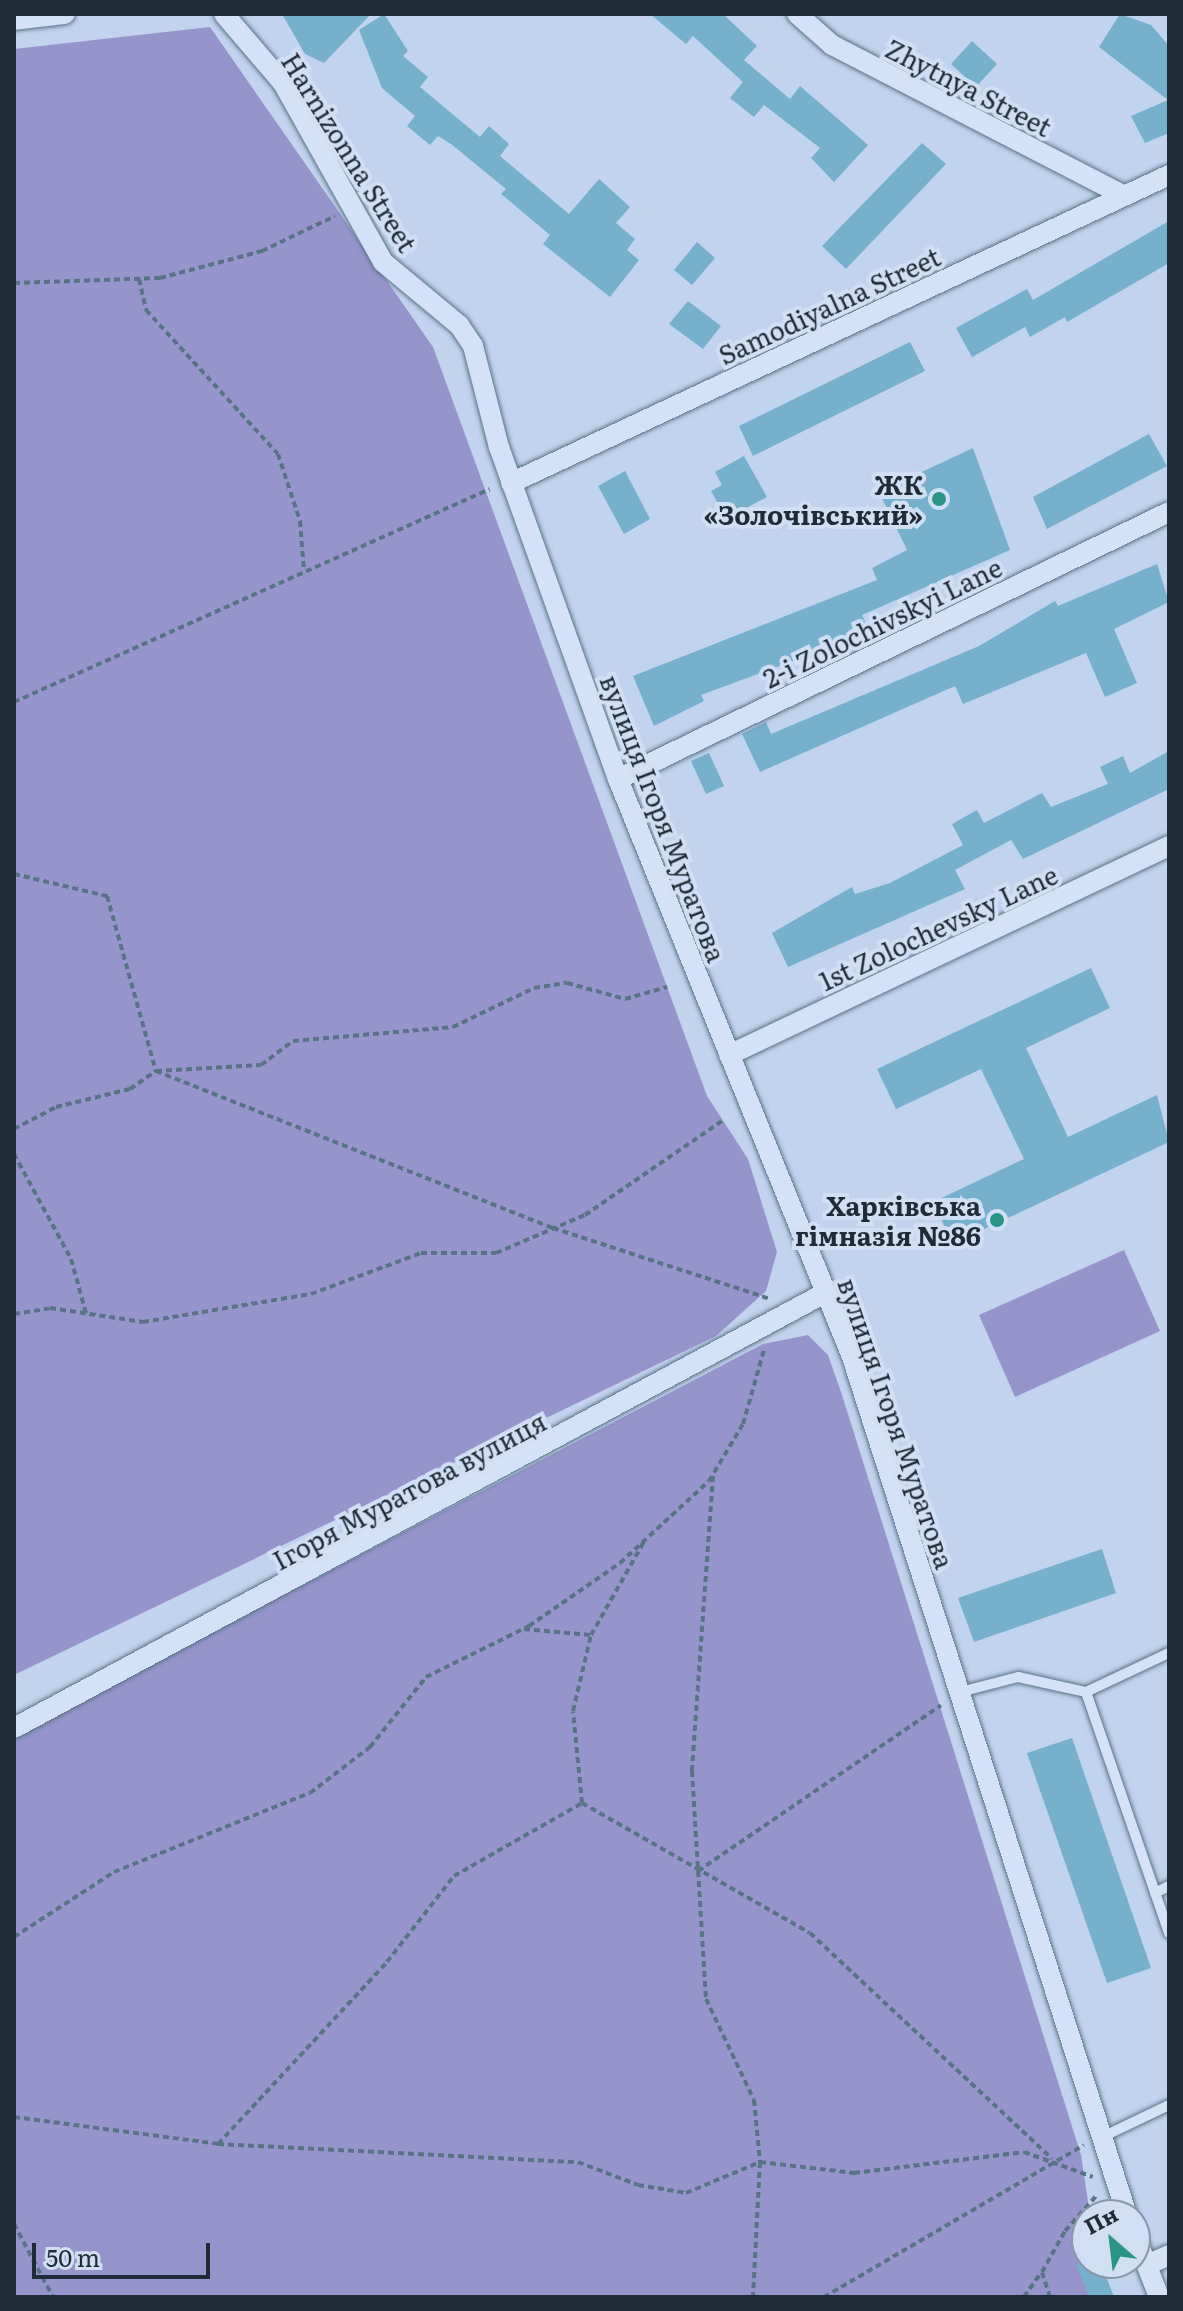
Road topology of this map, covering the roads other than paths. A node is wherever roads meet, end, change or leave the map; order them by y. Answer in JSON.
{"nodes":[{"id":1,"x":65,"y":14,"type":"edge"},
{"id":2,"x":224,"y":14,"type":"edge"},
{"id":3,"x":797,"y":14,"type":"edge"},
{"id":4,"x":14,"y":20,"type":"edge"},
{"id":5,"x":1169,"y":175,"type":"edge"},
{"id":6,"x":1124,"y":196,"type":"junction"},
{"id":7,"x":511,"y":483,"type":"junction"},
{"id":8,"x":1169,"y":512,"type":"edge"},
{"id":9,"x":618,"y":779,"type":"junction"},
{"id":10,"x":1169,"y":846,"type":"edge"},
{"id":11,"x":729,"y":1055,"type":"junction"},
{"id":12,"x":825,"y":1293,"type":"junction"},
{"id":13,"x":1169,"y":1653,"type":"edge"},
{"id":14,"x":960,"y":1692,"type":"junction"},
{"id":15,"x":1086,"y":1692,"type":"junction"},
{"id":16,"x":14,"y":1728,"type":"edge"},
{"id":17,"x":1169,"y":1886,"type":"edge"},
{"id":18,"x":1155,"y":1893,"type":"junction"},
{"id":19,"x":1169,"y":1933,"type":"edge"},
{"id":20,"x":1169,"y":2105,"type":"edge"},
{"id":21,"x":1102,"y":2137,"type":"junction"},
{"id":22,"x":1122,"y":2199,"type":"edge"},
{"id":23,"x":1151,"y":2276,"type":"edge"},
{"id":24,"x":1159,"y":2297,"type":"edge"}],
"edges":[{"from":1,"to":4,"type":"street"},
{"from":2,"to":7,"type":"street","name":"Harnizonna Street"},
{"from":3,"to":6,"type":"street","name":"Zhytnya Street"},
{"from":5,"to":6,"type":"street","name":"Samodiyalna Street"},
{"from":6,"to":7,"type":"street","name":"Samodiyalna Street"},
{"from":7,"to":9,"type":"street","name":"вулиця Ігоря Муратова"},
{"from":8,"to":9,"type":"street","name":"2-i Zolochivskyi Lane"},
{"from":9,"to":11,"type":"street","name":"вулиця Ігоря Муратова"},
{"from":10,"to":11,"type":"street","name":"1st Zolochevsky Lane"},
{"from":11,"to":12,"type":"street","name":"вулиця Ігоря Муратова"},
{"from":12,"to":14,"type":"street","name":"вулиця Ігоря Муратова"},
{"from":12,"to":16,"type":"street","name":"Ігоря Муратова вулиця"},
{"from":13,"to":15,"type":"lane"},
{"from":14,"to":15,"type":"lane"},
{"from":14,"to":21,"type":"street","name":"вулиця Ігоря Муратова"},
{"from":15,"to":18,"type":"lane"},
{"from":17,"to":18,"type":"lane"},
{"from":18,"to":19,"type":"lane"},
{"from":20,"to":21,"type":"lane"},
{"from":21,"to":22,"type":"street","name":"вулиця Ігоря Муратова"},
{"from":23,"to":24,"type":"street"}]}
